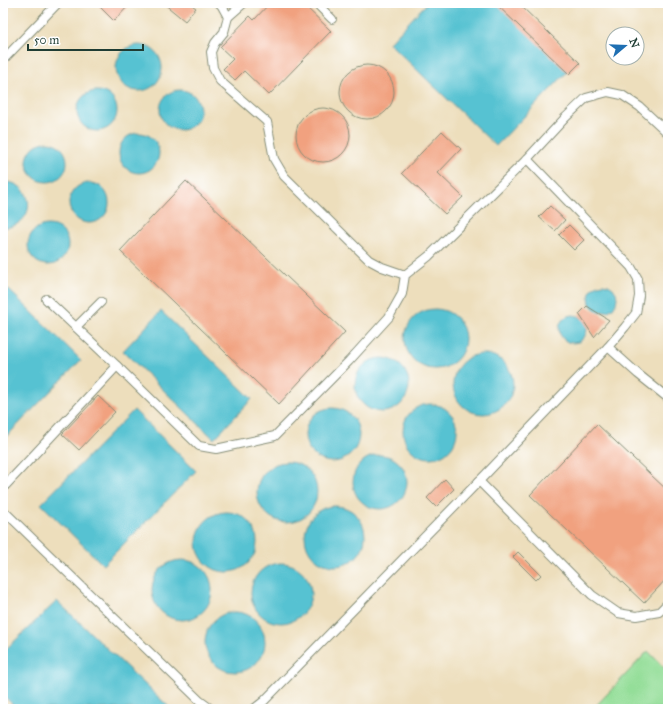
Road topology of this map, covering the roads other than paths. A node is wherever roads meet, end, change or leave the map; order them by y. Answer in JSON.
{"nodes":[{"id":1,"x":58,"y":3,"type":"edge"},
{"id":2,"x":219,"y":3,"type":"edge"},
{"id":3,"x":244,"y":3,"type":"edge"},
{"id":4,"x":316,"y":3,"type":"edge"},
{"id":5,"x":228,"y":18,"type":"junction"},
{"id":6,"x":332,"y":19,"type":"dead end"},
{"id":7,"x":3,"y":60,"type":"edge"},
{"id":8,"x":668,"y":133,"type":"edge"},
{"id":9,"x":527,"y":160,"type":"junction"},
{"id":10,"x":405,"y":275,"type":"junction"},
{"id":11,"x":46,"y":299,"type":"dead end"},
{"id":12,"x":101,"y":302,"type":"dead end"},
{"id":13,"x":76,"y":327,"type":"junction"},
{"id":14,"x":608,"y":347,"type":"junction"},
{"id":15,"x":117,"y":366,"type":"junction"},
{"id":16,"x":668,"y":398,"type":"edge"},
{"id":17,"x":479,"y":481,"type":"junction"},
{"id":18,"x":3,"y":488,"type":"edge"},
{"id":19,"x":3,"y":510,"type":"edge"},
{"id":20,"x":668,"y":604,"type":"edge"},
{"id":21,"x":211,"y":709,"type":"edge"},
{"id":22,"x":254,"y":709,"type":"edge"}],
"edges":[{"from":1,"to":7,"type":"lane"},
{"from":2,"to":5,"type":"lane"},
{"from":3,"to":5,"type":"lane"},
{"from":4,"to":6,"type":"lane"},
{"from":5,"to":10,"type":"lane"},
{"from":8,"to":9,"type":"lane"},
{"from":9,"to":10,"type":"lane"},
{"from":9,"to":14,"type":"lane"},
{"from":10,"to":15,"type":"lane"},
{"from":11,"to":13,"type":"lane"},
{"from":12,"to":13,"type":"lane"},
{"from":13,"to":15,"type":"lane"},
{"from":14,"to":16,"type":"lane"},
{"from":14,"to":17,"type":"lane"},
{"from":15,"to":18,"type":"lane"},
{"from":17,"to":20,"type":"lane"},
{"from":17,"to":22,"type":"lane"},
{"from":19,"to":21,"type":"lane"}]}
